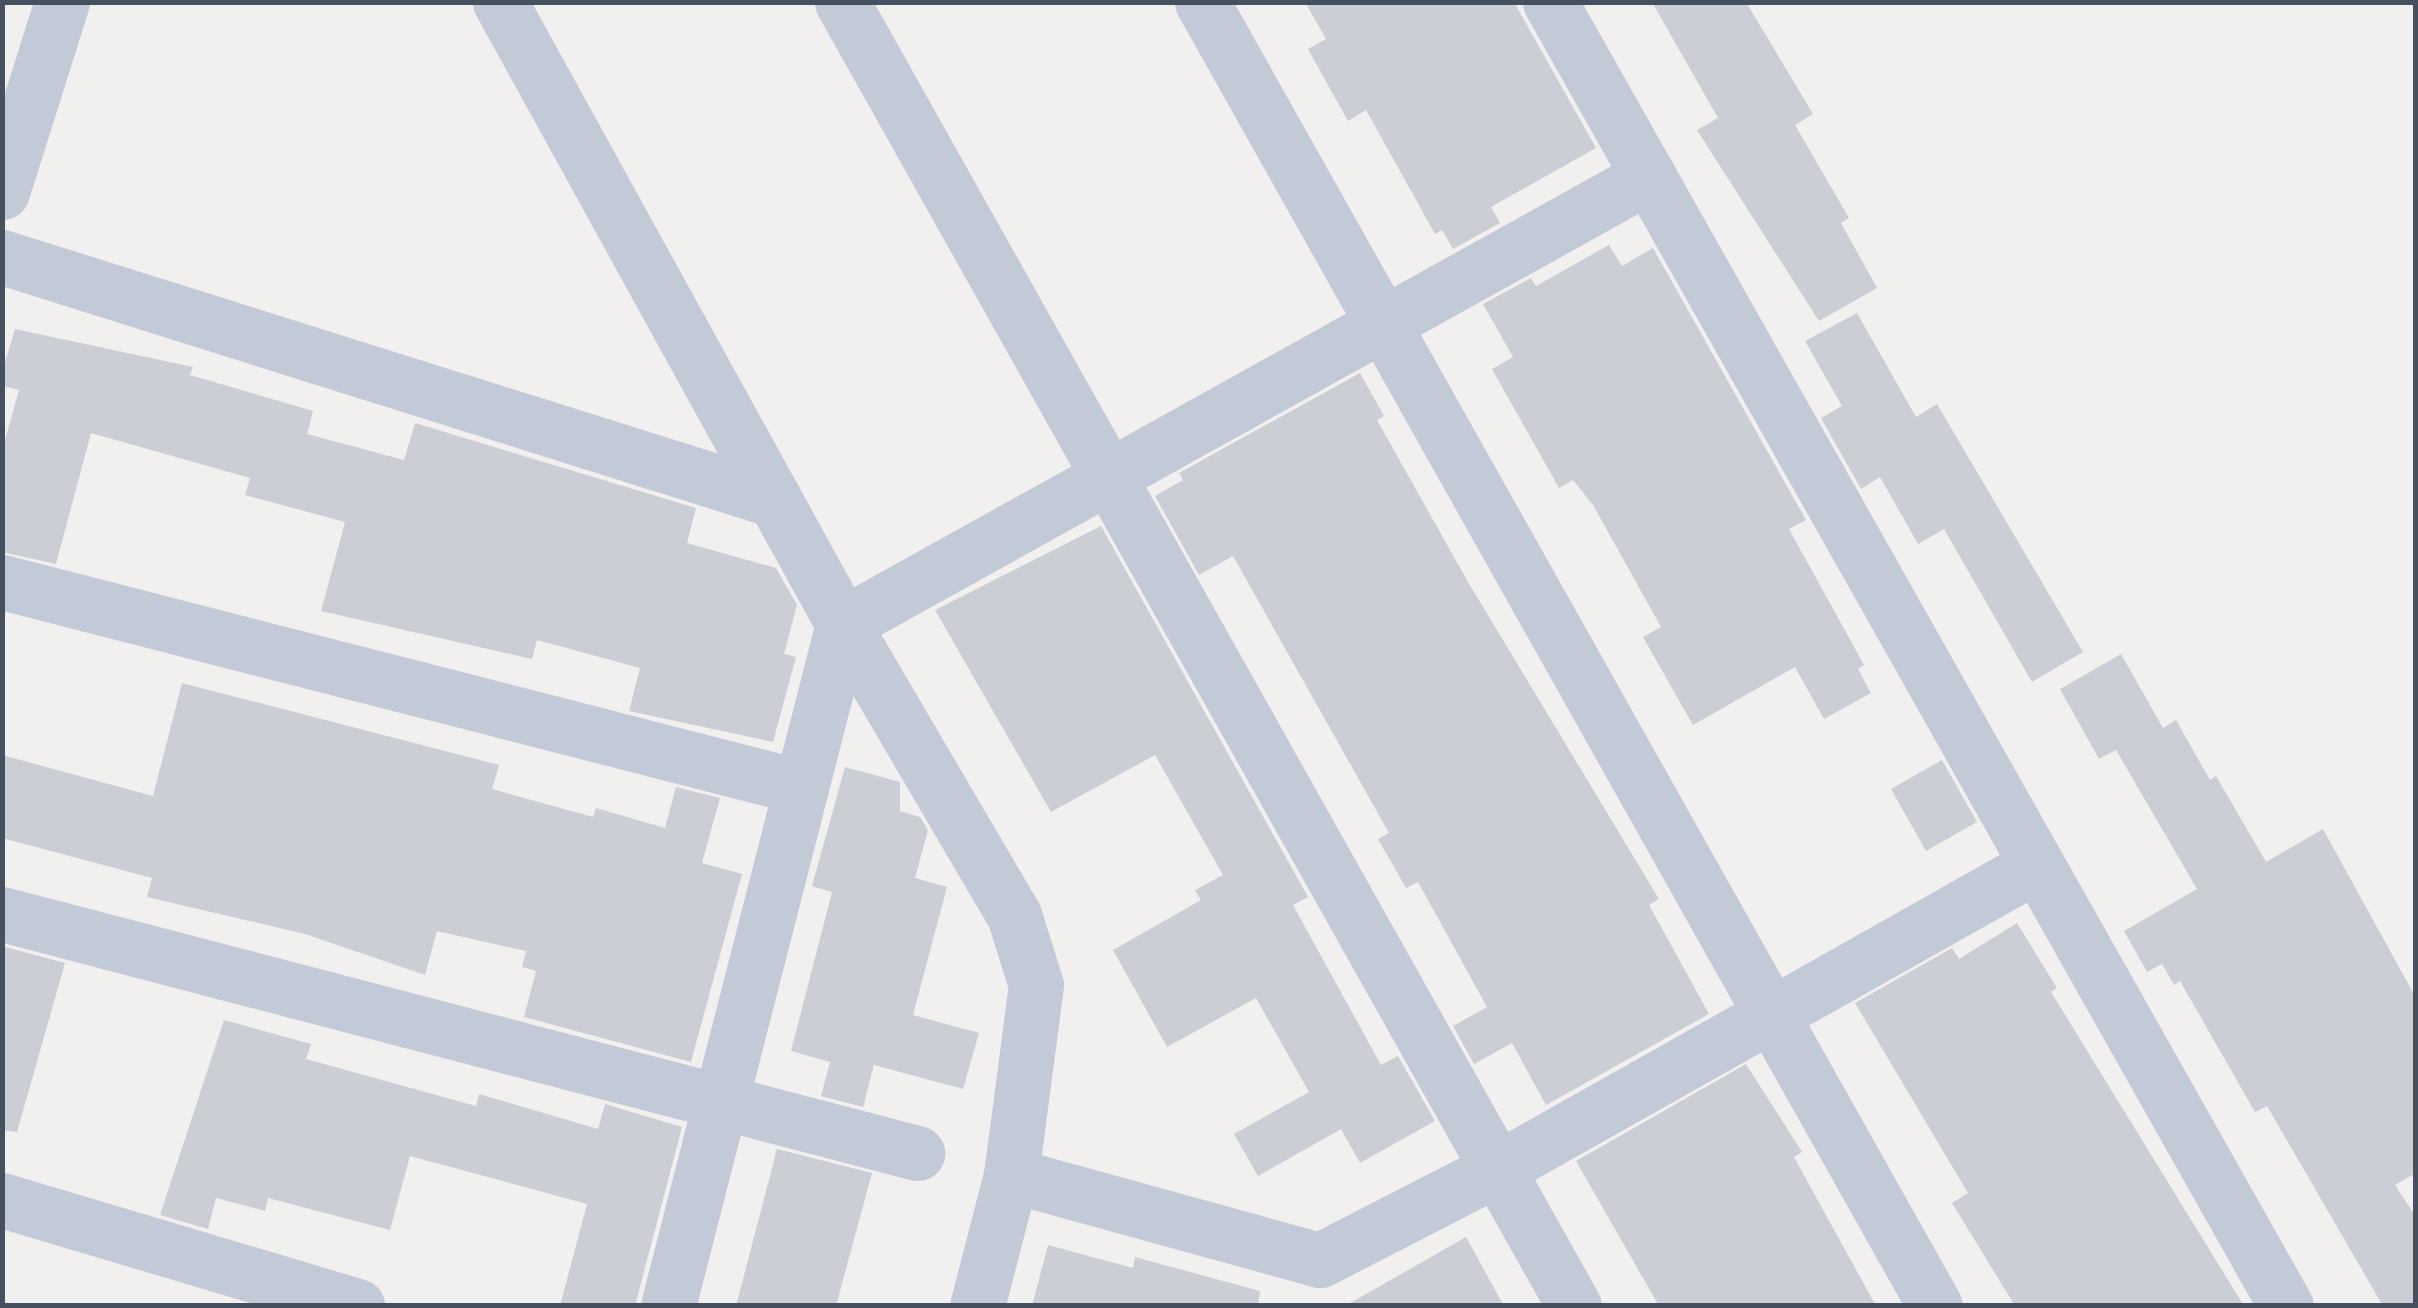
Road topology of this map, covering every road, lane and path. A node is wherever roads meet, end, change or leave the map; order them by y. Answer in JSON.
{"nodes":[{"id":1,"x":62,"y":2,"type":"edge"},
{"id":2,"x":500,"y":2,"type":"edge"},
{"id":3,"x":842,"y":2,"type":"edge"},
{"id":4,"x":1202,"y":2,"type":"edge"},
{"id":5,"x":1550,"y":2,"type":"edge"},
{"id":6,"x":1649,"y":176,"type":"junction"},
{"id":7,"x":2,"y":192,"type":"edge"},
{"id":8,"x":2,"y":257,"type":"edge"},
{"id":9,"x":1382,"y":322,"type":"junction"},
{"id":10,"x":1106,"y":476,"type":"junction"},
{"id":11,"x":775,"y":500,"type":"junction"},
{"id":12,"x":2,"y":582,"type":"edge"},
{"id":13,"x":843,"y":624,"type":"junction"},
{"id":14,"x":801,"y":787,"type":"junction"},
{"id":15,"x":2033,"y":866,"type":"junction"},
{"id":16,"x":2,"y":914,"type":"edge"},
{"id":17,"x":1770,"y":1013,"type":"junction"},
{"id":18,"x":716,"y":1100,"type":"junction"},
{"id":19,"x":918,"y":1153,"type":"dead end"},
{"id":20,"x":1499,"y":1168,"type":"junction"},
{"id":21,"x":1011,"y":1175,"type":"junction"},
{"id":22,"x":2,"y":1200,"type":"edge"},
{"id":23,"x":358,"y":1306,"type":"edge"},
{"id":24,"x":668,"y":1306,"type":"edge"},
{"id":25,"x":976,"y":1306,"type":"edge"},
{"id":26,"x":1574,"y":1306,"type":"edge"},
{"id":27,"x":1936,"y":1306,"type":"edge"},
{"id":28,"x":2286,"y":1306,"type":"edge"}],
"edges":[{"from":1,"to":7,"type":"street"},
{"from":2,"to":11,"type":"street"},
{"from":3,"to":10,"type":"street"},
{"from":4,"to":9,"type":"street"},
{"from":5,"to":6,"type":"street"},
{"from":6,"to":9,"type":"street"},
{"from":6,"to":15,"type":"street"},
{"from":8,"to":11,"type":"street"},
{"from":9,"to":10,"type":"street"},
{"from":9,"to":17,"type":"street"},
{"from":10,"to":13,"type":"street"},
{"from":10,"to":20,"type":"street"},
{"from":11,"to":13,"type":"street"},
{"from":12,"to":14,"type":"street"},
{"from":13,"to":14,"type":"street"},
{"from":13,"to":21,"type":"street"},
{"from":14,"to":18,"type":"street"},
{"from":15,"to":17,"type":"street"},
{"from":15,"to":28,"type":"street"},
{"from":16,"to":18,"type":"street"},
{"from":17,"to":20,"type":"street"},
{"from":17,"to":27,"type":"street"},
{"from":18,"to":19,"type":"street"},
{"from":18,"to":24,"type":"street"},
{"from":20,"to":21,"type":"street"},
{"from":20,"to":26,"type":"street"},
{"from":21,"to":25,"type":"street"},
{"from":22,"to":23,"type":"street"}]}
